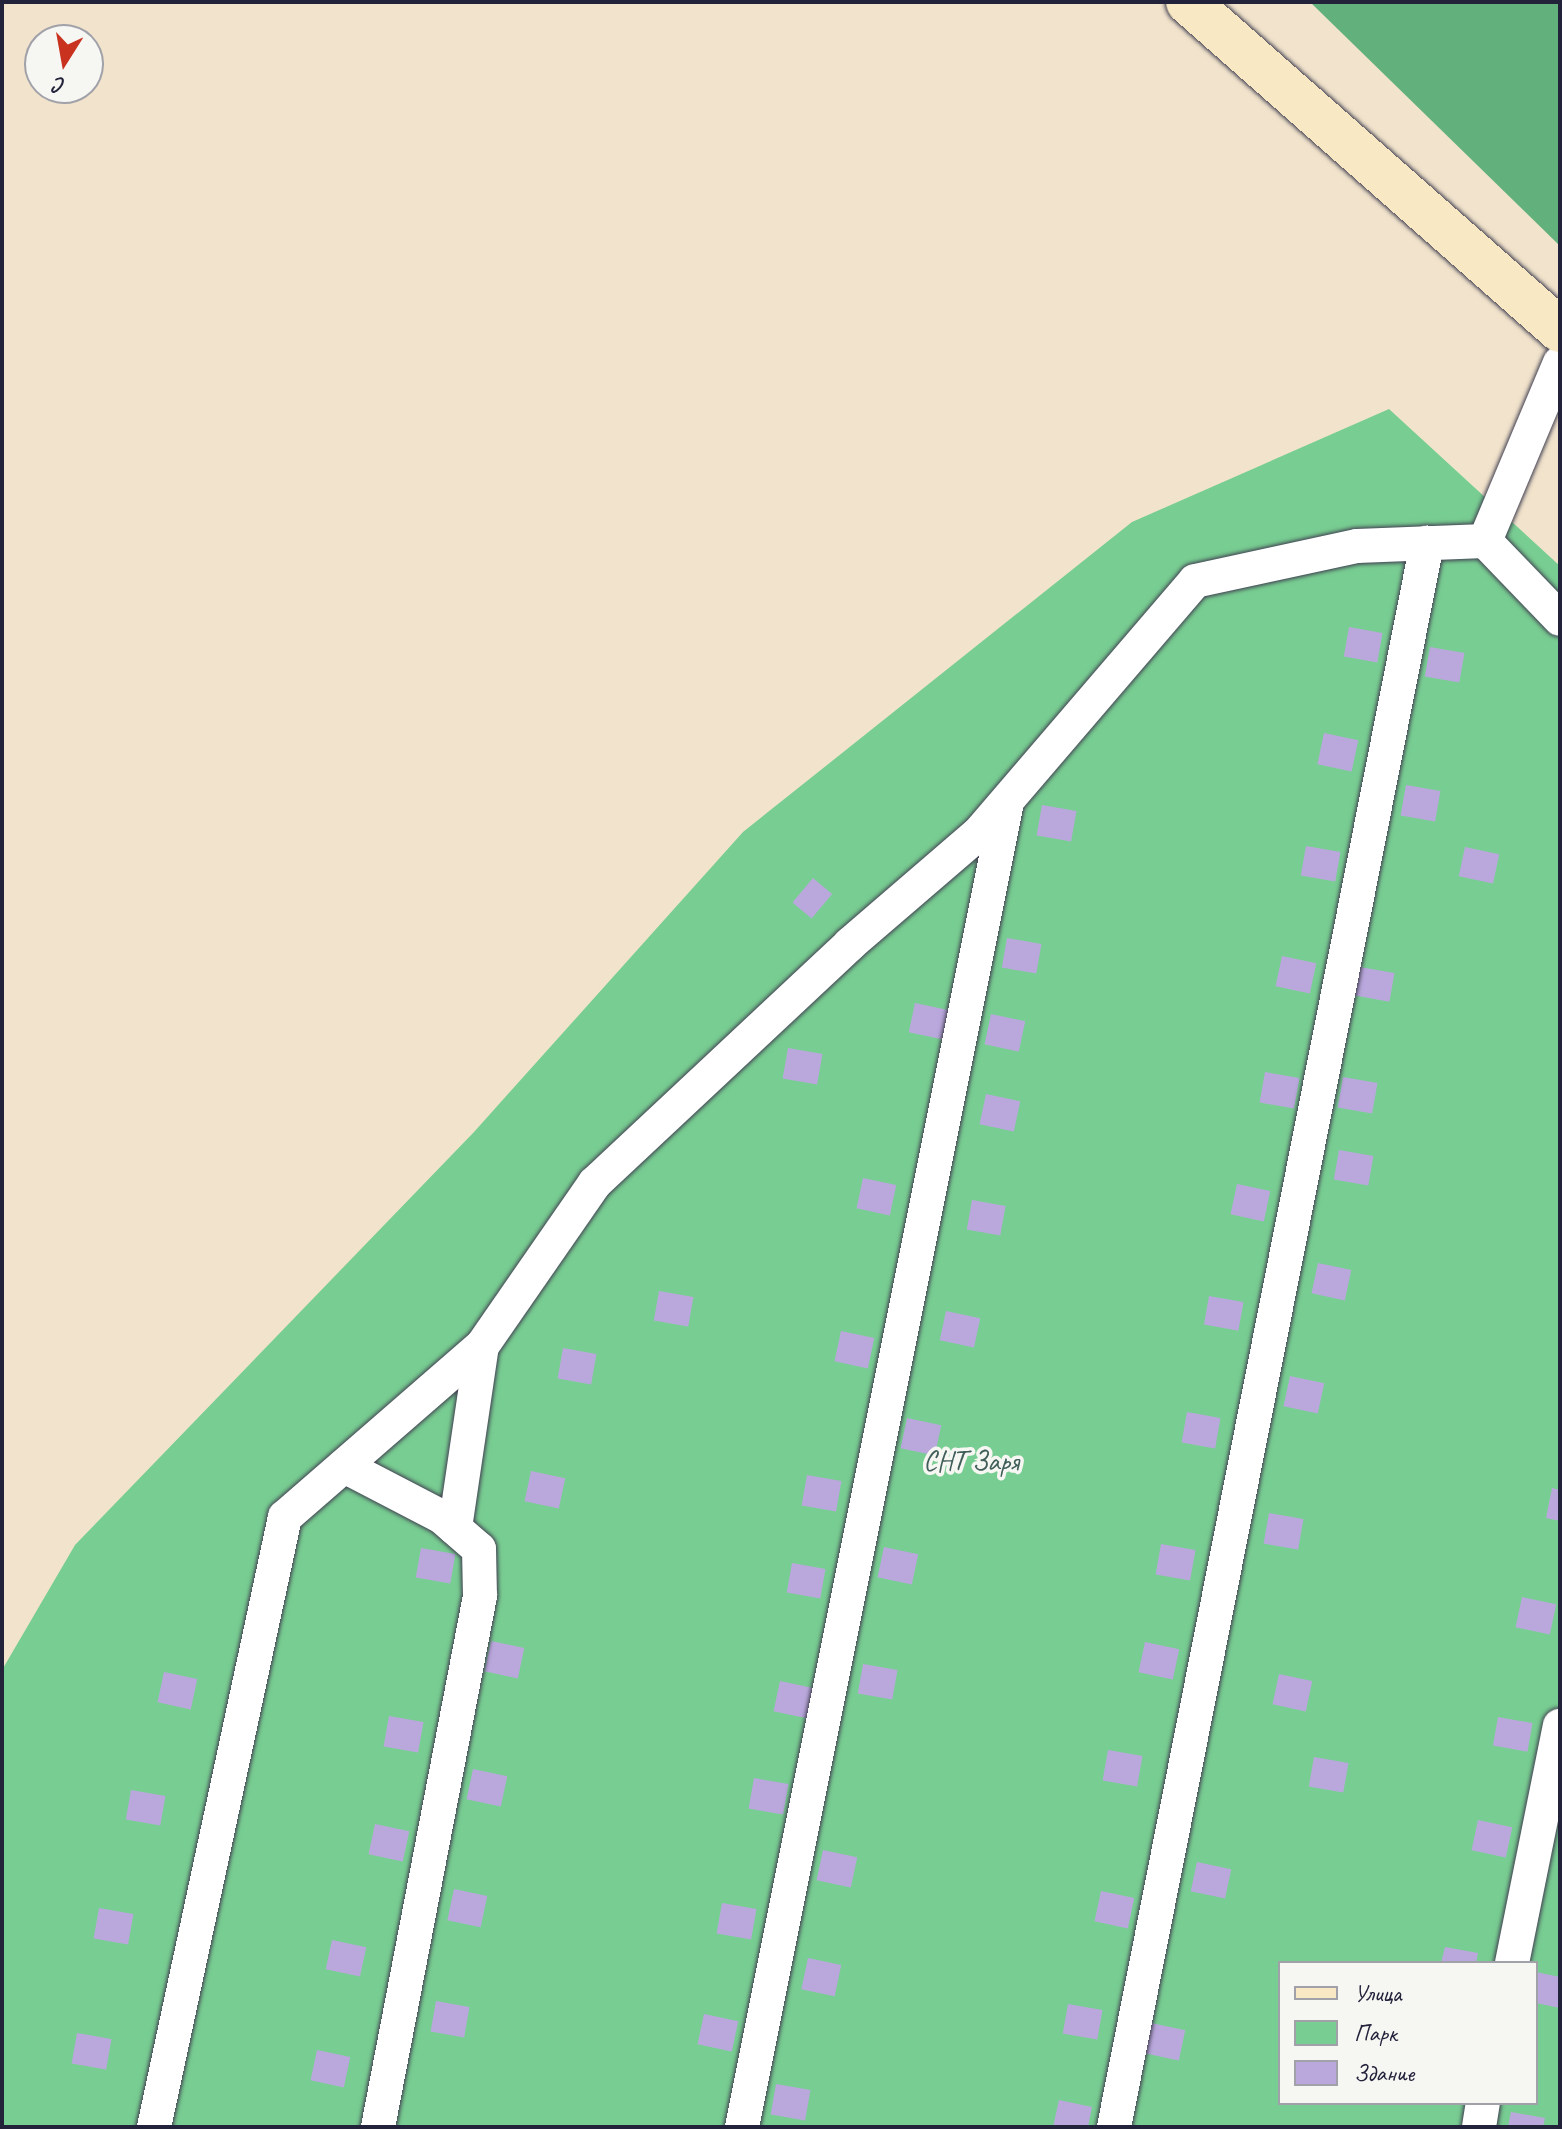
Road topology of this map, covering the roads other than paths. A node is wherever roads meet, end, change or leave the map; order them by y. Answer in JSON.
{"nodes":[{"id":1,"x":1188,"y":2,"type":"edge"},
{"id":2,"x":1560,"y":330,"type":"edge"},
{"id":3,"x":1560,"y":363,"type":"edge"},
{"id":4,"x":1485,"y":541,"type":"junction"},
{"id":5,"x":1427,"y":543,"type":"junction"},
{"id":6,"x":1560,"y":619,"type":"edge"},
{"id":7,"x":1007,"y":800,"type":"junction"},
{"id":8,"x":482,"y":1346,"type":"junction"},
{"id":9,"x":344,"y":1466,"type":"junction"},
{"id":10,"x":455,"y":1528,"type":"junction"},
{"id":11,"x":1560,"y":1726,"type":"edge"},
{"id":12,"x":1512,"y":1961,"type":"edge"},
{"id":13,"x":1483,"y":2105,"type":"edge"},
{"id":14,"x":154,"y":2127,"type":"edge"},
{"id":15,"x":378,"y":2127,"type":"edge"},
{"id":16,"x":742,"y":2127,"type":"edge"},
{"id":17,"x":1114,"y":2127,"type":"edge"},
{"id":18,"x":1479,"y":2127,"type":"edge"}],
"edges":[{"from":1,"to":2,"type":"main road"},
{"from":3,"to":4,"type":"street"},
{"from":4,"to":5,"type":"street"},
{"from":4,"to":6,"type":"street"},
{"from":5,"to":7,"type":"street"},
{"from":5,"to":17,"type":"street"},
{"from":7,"to":8,"type":"street"},
{"from":7,"to":16,"type":"street"},
{"from":8,"to":9,"type":"street"},
{"from":8,"to":10,"type":"street"},
{"from":9,"to":10,"type":"street"},
{"from":9,"to":14,"type":"street"},
{"from":10,"to":15,"type":"street"},
{"from":11,"to":12,"type":"street"},
{"from":13,"to":18,"type":"street"}]}
